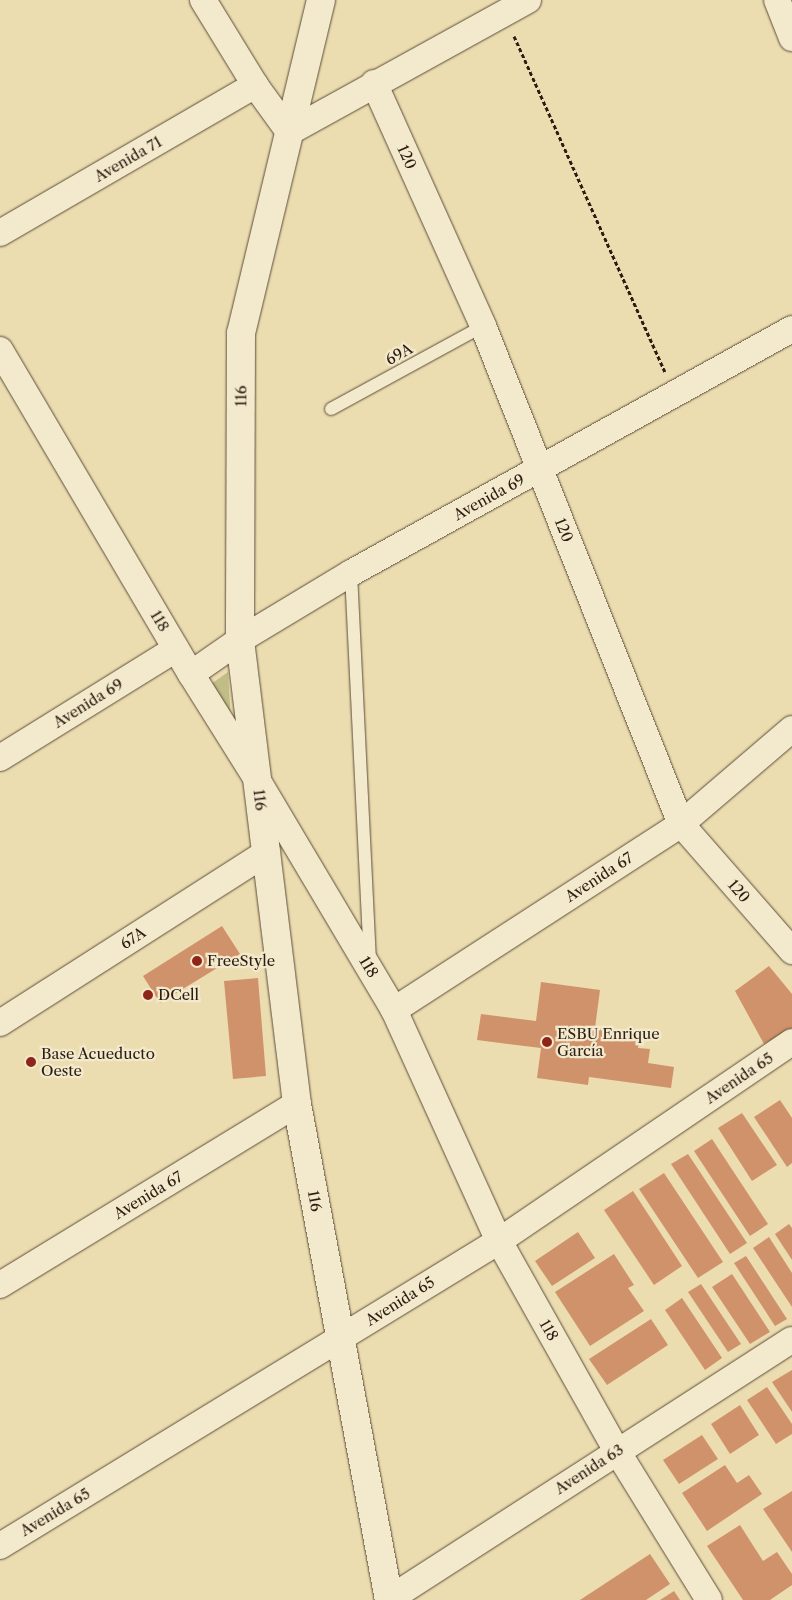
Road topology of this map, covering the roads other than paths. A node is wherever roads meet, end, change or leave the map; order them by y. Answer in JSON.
{"nodes":[{"id":1,"x":203,"y":0,"type":"edge"},
{"id":2,"x":321,"y":0,"type":"edge"},
{"id":3,"x":528,"y":0,"type":"edge"},
{"id":4,"x":777,"y":0,"type":"edge"},
{"id":5,"x":792,"y":38,"type":"edge"},
{"id":6,"x":374,"y":84,"type":"junction"},
{"id":7,"x":255,"y":85,"type":"junction"},
{"id":8,"x":289,"y":132,"type":"junction"},
{"id":9,"x":0,"y":232,"type":"edge"},
{"id":10,"x":483,"y":326,"type":"junction"},
{"id":11,"x":792,"y":329,"type":"edge"},
{"id":12,"x":0,"y":350,"type":"edge"},
{"id":13,"x":331,"y":409,"type":"dead end"},
{"id":14,"x":539,"y":469,"type":"junction"},
{"id":15,"x":351,"y":574,"type":"junction"},
{"id":16,"x":240,"y":640,"type":"junction"},
{"id":17,"x":176,"y":649,"type":"junction"},
{"id":18,"x":191,"y":674,"type":"junction"},
{"id":19,"x":792,"y":729,"type":"edge"},
{"id":20,"x":0,"y":758,"type":"edge"},
{"id":21,"x":258,"y":781,"type":"junction"},
{"id":22,"x":681,"y":824,"type":"junction"},
{"id":23,"x":267,"y":852,"type":"junction"},
{"id":24,"x":792,"y":951,"type":"edge"},
{"id":25,"x":371,"y":971,"type":"junction"},
{"id":26,"x":394,"y":1010,"type":"junction"},
{"id":27,"x":0,"y":1023,"type":"edge"},
{"id":28,"x":792,"y":1042,"type":"edge"},
{"id":29,"x":297,"y":1104,"type":"junction"},
{"id":30,"x":499,"y":1241,"type":"junction"},
{"id":31,"x":0,"y":1285,"type":"edge"},
{"id":32,"x":340,"y":1339,"type":"junction"},
{"id":33,"x":792,"y":1340,"type":"edge"},
{"id":34,"x":617,"y":1451,"type":"junction"},
{"id":35,"x":0,"y":1546,"type":"edge"},
{"id":36,"x":389,"y":1600,"type":"edge"},
{"id":37,"x":709,"y":1600,"type":"edge"}],
"edges":[{"from":1,"to":7,"type":"street"},
{"from":2,"to":8,"type":"street","name":"116"},
{"from":3,"to":6,"type":"street"},
{"from":4,"to":5,"type":"street"},
{"from":6,"to":8,"type":"street"},
{"from":6,"to":10,"type":"street","name":"120"},
{"from":7,"to":8,"type":"street"},
{"from":7,"to":9,"type":"street","name":"Avenida 71"},
{"from":8,"to":16,"type":"street","name":"116"},
{"from":10,"to":13,"type":"lane","name":"69A"},
{"from":10,"to":14,"type":"street","name":"120"},
{"from":11,"to":14,"type":"street","name":"Avenida 69"},
{"from":12,"to":17,"type":"street","name":"118"},
{"from":14,"to":15,"type":"street","name":"Avenida 69"},
{"from":14,"to":22,"type":"street","name":"120"},
{"from":15,"to":16,"type":"street","name":"Avenida 69"},
{"from":15,"to":25,"type":"lane"},
{"from":16,"to":18,"type":"street","name":"Avenida 69"},
{"from":16,"to":21,"type":"street","name":"116"},
{"from":17,"to":18,"type":"street","name":"118"},
{"from":17,"to":20,"type":"street","name":"Avenida 69"},
{"from":18,"to":21,"type":"street","name":"118"},
{"from":19,"to":22,"type":"street","name":"Avenida 67"},
{"from":21,"to":23,"type":"street","name":"116"},
{"from":21,"to":25,"type":"street","name":"118"},
{"from":22,"to":24,"type":"street","name":"120"},
{"from":22,"to":26,"type":"street","name":"Avenida 67"},
{"from":23,"to":27,"type":"street","name":"67A"},
{"from":23,"to":29,"type":"street","name":"116"},
{"from":25,"to":26,"type":"street","name":"118"},
{"from":26,"to":30,"type":"street","name":"118"},
{"from":28,"to":30,"type":"street","name":"Avenida 65"},
{"from":29,"to":31,"type":"street","name":"Avenida 67"},
{"from":29,"to":32,"type":"street","name":"116"},
{"from":30,"to":32,"type":"street","name":"Avenida 65"},
{"from":30,"to":34,"type":"street","name":"118"},
{"from":32,"to":35,"type":"street","name":"Avenida 65"},
{"from":32,"to":36,"type":"street","name":"116"},
{"from":33,"to":34,"type":"street","name":"Avenida 63"},
{"from":34,"to":36,"type":"street","name":"Avenida 63"},
{"from":34,"to":37,"type":"street","name":"118"}]}
